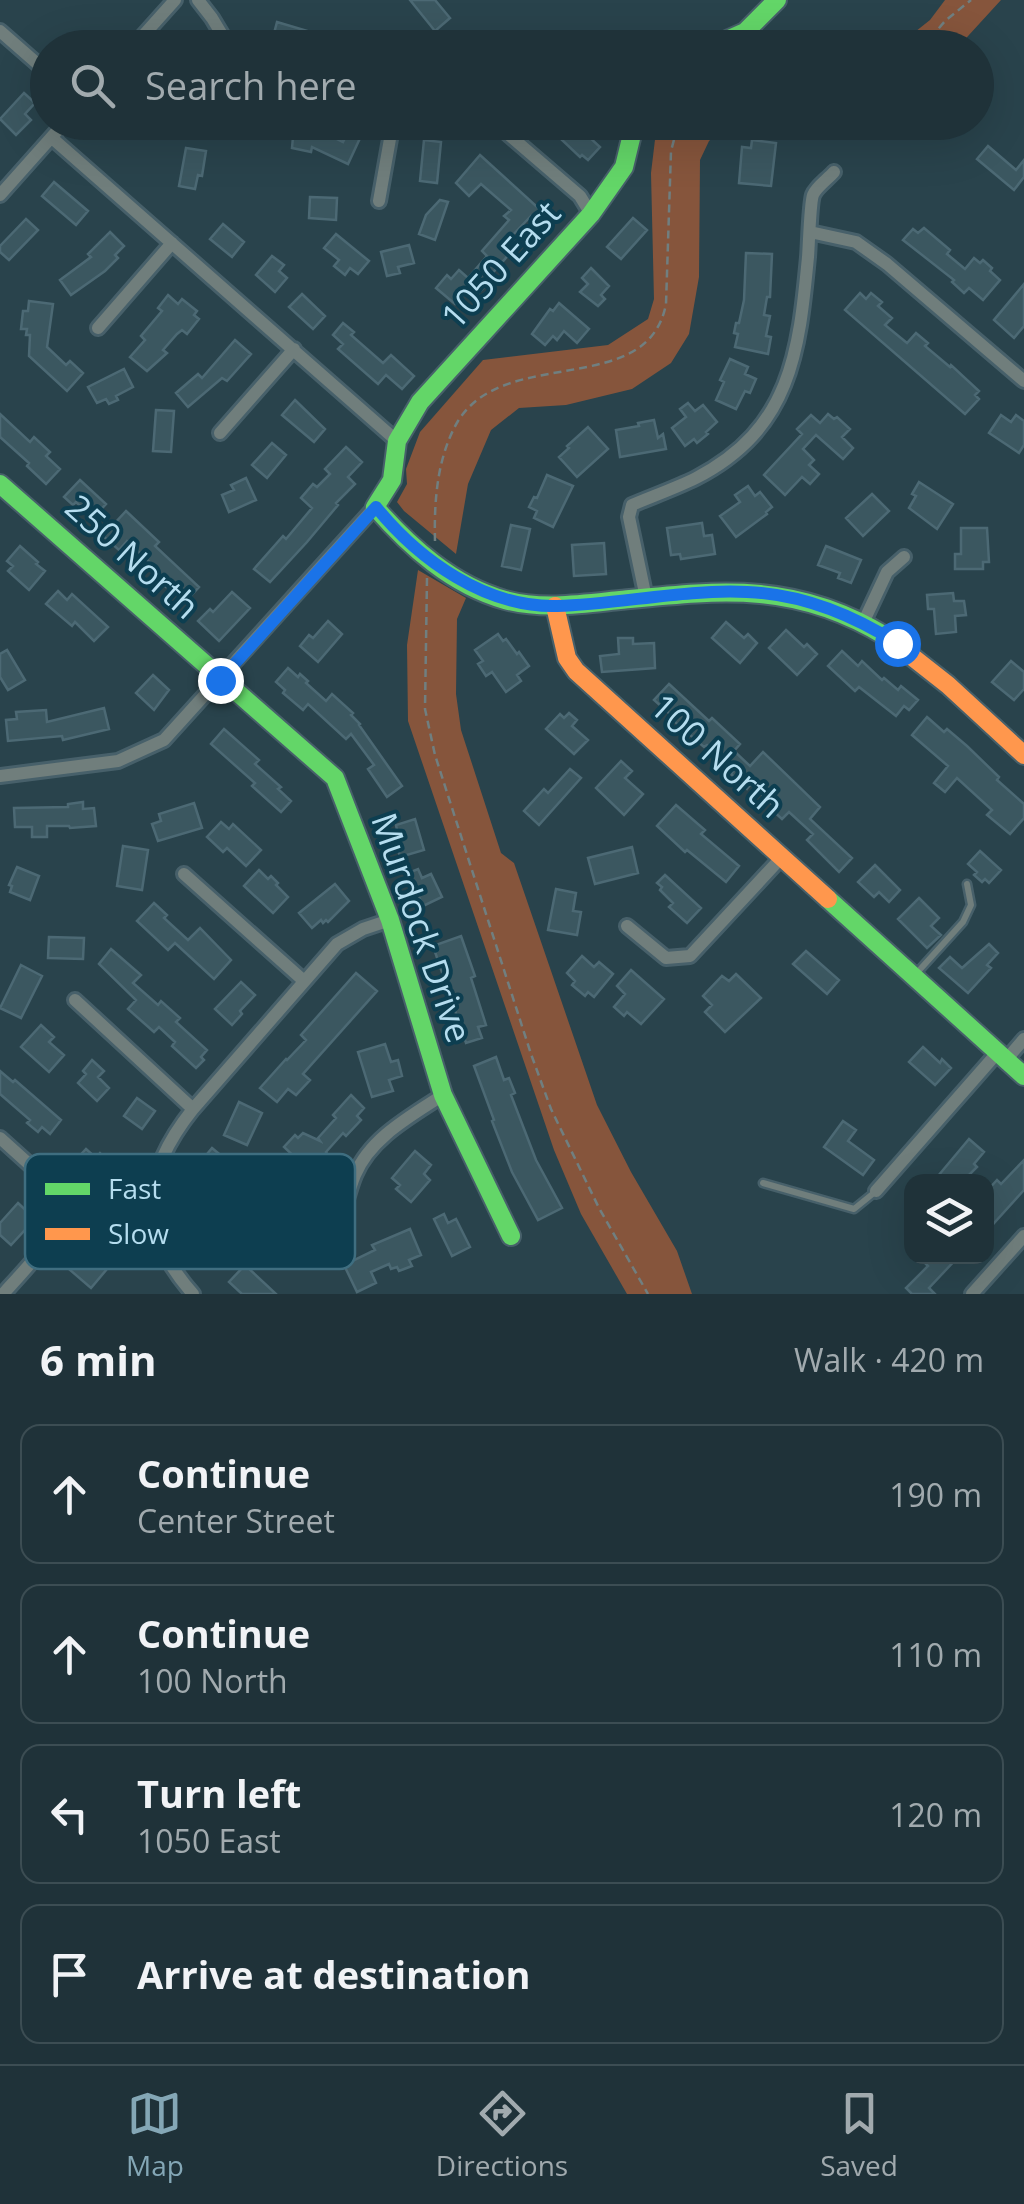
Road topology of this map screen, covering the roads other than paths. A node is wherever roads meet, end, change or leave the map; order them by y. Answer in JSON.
{"nodes":[{"id":1,"x":175,"y":0,"type":"edge"},
{"id":2,"x":198,"y":0,"type":"edge"},
{"id":3,"x":769,"y":3,"type":"edge"},
{"id":4,"x":148,"y":30,"type":"edge"},
{"id":5,"x":219,"y":30,"type":"edge"},
{"id":6,"x":747,"y":30,"type":"edge"},
{"id":7,"x":0,"y":31,"type":"edge"},
{"id":8,"x":30,"y":58,"type":"edge"},
{"id":9,"x":50,"y":140,"type":"edge"},
{"id":10,"x":54,"y":140,"type":"edge"},
{"id":11,"x":390,"y":140,"type":"edge"},
{"id":12,"x":515,"y":140,"type":"edge"},
{"id":13,"x":631,"y":140,"type":"edge"},
{"id":14,"x":834,"y":172,"type":"dead end"},
{"id":15,"x":0,"y":195,"type":"edge"},
{"id":16,"x":379,"y":201,"type":"dead end"},
{"id":17,"x":590,"y":214,"type":"junction"},
{"id":18,"x":810,"y":232,"type":"junction"},
{"id":19,"x":172,"y":243,"type":"junction"},
{"id":20,"x":98,"y":328,"type":"dead end"},
{"id":21,"x":294,"y":350,"type":"junction"},
{"id":22,"x":1023,"y":379,"type":"edge"},
{"id":23,"x":220,"y":434,"type":"dead end"},
{"id":24,"x":396,"y":441,"type":"junction"},
{"id":25,"x":0,"y":484,"type":"edge"},
{"id":26,"x":376,"y":507,"type":"junction"},
{"id":27,"x":904,"y":557,"type":"dead end"},
{"id":28,"x":646,"y":598,"type":"junction"},
{"id":29,"x":555,"y":606,"type":"junction"},
{"id":30,"x":863,"y":623,"type":"junction"},
{"id":31,"x":220,"y":680,"type":"junction"},
{"id":32,"x":1024,"y":754,"type":"edge"},
{"id":33,"x":0,"y":776,"type":"edge"},
{"id":34,"x":782,"y":858,"type":"junction"},
{"id":35,"x":184,"y":874,"type":"dead end"},
{"id":36,"x":968,"y":884,"type":"dead end"},
{"id":37,"x":390,"y":920,"type":"junction"},
{"id":38,"x":627,"y":926,"type":"dead end"},
{"id":39,"x":914,"y":976,"type":"junction"},
{"id":40,"x":304,"y":982,"type":"junction"},
{"id":41,"x":76,"y":1000,"type":"dead end"},
{"id":42,"x":1024,"y":1039,"type":"edge"},
{"id":43,"x":1002,"y":1056,"type":"junction"},
{"id":44,"x":1024,"y":1076,"type":"edge"},
{"id":45,"x":443,"y":1096,"type":"junction"},
{"id":46,"x":194,"y":1109,"type":"junction"},
{"id":47,"x":0,"y":1138,"type":"edge"},
{"id":48,"x":164,"y":1154,"type":"edge"},
{"id":49,"x":25,"y":1160,"type":"edge"},
{"id":50,"x":355,"y":1174,"type":"edge"},
{"id":51,"x":763,"y":1184,"type":"dead end"},
{"id":52,"x":876,"y":1191,"type":"joint"},
{"id":53,"x":511,"y":1236,"type":"dead end"},
{"id":54,"x":1024,"y":1236,"type":"edge"},
{"id":55,"x":25,"y":1269,"type":"edge"},
{"id":56,"x":174,"y":1269,"type":"edge"},
{"id":57,"x":3,"y":1294,"type":"edge"},
{"id":58,"x":192,"y":1294,"type":"edge"},
{"id":59,"x":972,"y":1294,"type":"edge"}],
"edges":[{"from":1,"to":4,"type":"street"},
{"from":2,"to":5,"type":"street"},
{"from":3,"to":6,"type":"street"},
{"from":7,"to":8,"type":"street"},
{"from":9,"to":15,"type":"street"},
{"from":10,"to":19,"type":"street"},
{"from":11,"to":16,"type":"street"},
{"from":12,"to":17,"type":"street"},
{"from":13,"to":17,"type":"street","name":"1050 East"},
{"from":14,"to":18,"type":"street"},
{"from":17,"to":24,"type":"street","name":"1050 East"},
{"from":18,"to":22,"type":"street"},
{"from":18,"to":28,"type":"street"},
{"from":19,"to":20,"type":"street"},
{"from":19,"to":21,"type":"street"},
{"from":21,"to":23,"type":"street"},
{"from":21,"to":24,"type":"street"},
{"from":24,"to":26,"type":"street"},
{"from":25,"to":31,"type":"street","name":"250 North"},
{"from":26,"to":29,"type":"street"},
{"from":26,"to":31,"type":"street"},
{"from":27,"to":30,"type":"street"},
{"from":28,"to":29,"type":"street"},
{"from":28,"to":30,"type":"street"},
{"from":29,"to":34,"type":"street","name":"100 North"},
{"from":30,"to":32,"type":"street"},
{"from":31,"to":33,"type":"street"},
{"from":31,"to":37,"type":"street","name":"Murdock Drive"},
{"from":34,"to":38,"type":"street"},
{"from":34,"to":39,"type":"street","name":"100 North"},
{"from":35,"to":40,"type":"street"},
{"from":36,"to":39,"type":"lane"},
{"from":37,"to":40,"type":"street"},
{"from":37,"to":45,"type":"street","name":"Murdock Drive"},
{"from":39,"to":43,"type":"street","name":"100 North"},
{"from":40,"to":46,"type":"street"},
{"from":41,"to":46,"type":"street"},
{"from":42,"to":43,"type":"street"},
{"from":43,"to":44,"type":"street","name":"100 North"},
{"from":43,"to":52,"type":"street"},
{"from":45,"to":50,"type":"street"},
{"from":45,"to":53,"type":"street","name":"Murdock Drive"},
{"from":46,"to":48,"type":"street"},
{"from":47,"to":49,"type":"street"},
{"from":51,"to":52,"type":"lane"},
{"from":54,"to":59,"type":"street"},
{"from":55,"to":57,"type":"street"},
{"from":56,"to":58,"type":"street"}]}
